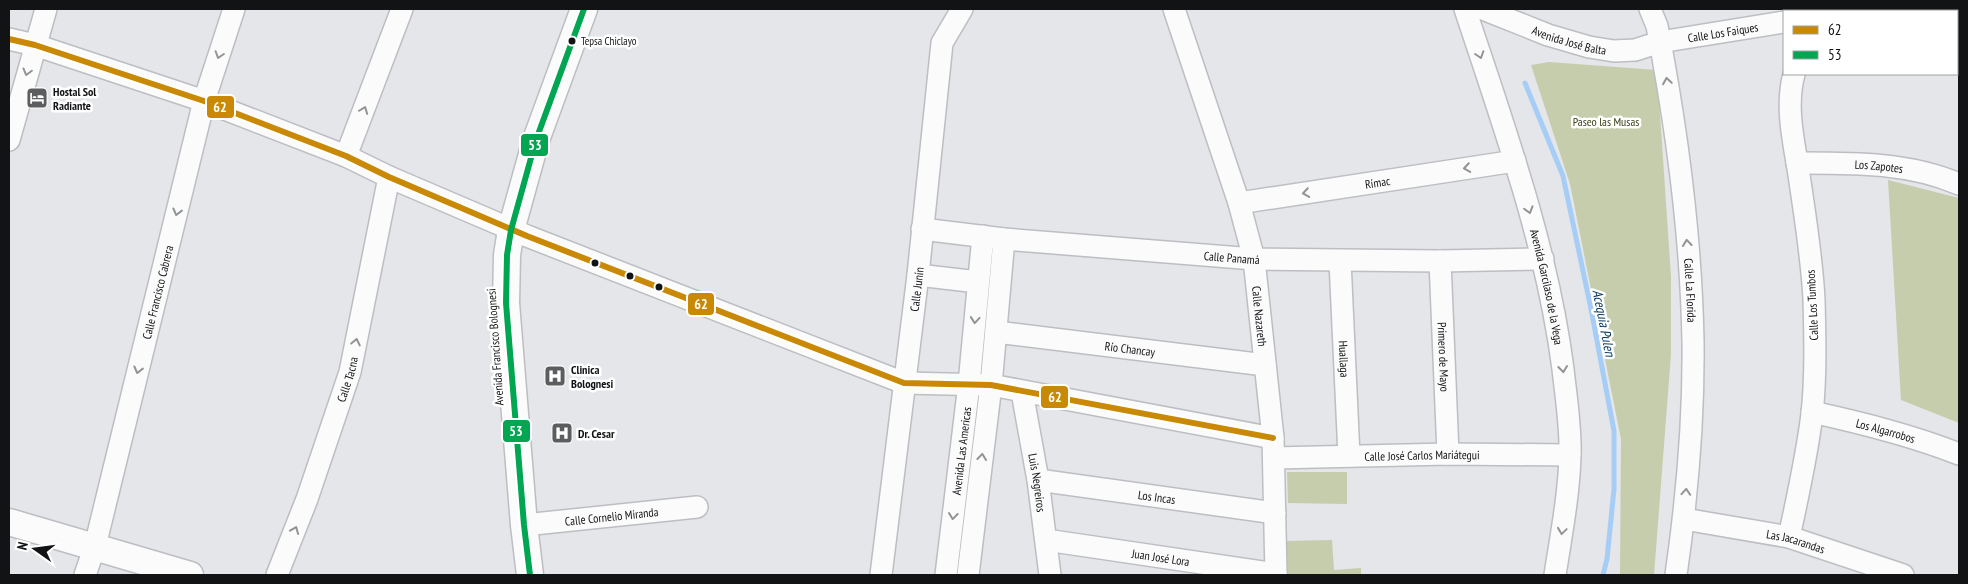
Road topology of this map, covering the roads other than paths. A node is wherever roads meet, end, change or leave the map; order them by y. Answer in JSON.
{"nodes":[{"id":1,"x":46,"y":9,"type":"edge"},
{"id":2,"x":234,"y":9,"type":"edge"},
{"id":3,"x":402,"y":9,"type":"edge"},
{"id":4,"x":567,"y":9,"type":"edge"},
{"id":5,"x":584,"y":9,"type":"edge"},
{"id":6,"x":1174,"y":9,"type":"edge"},
{"id":7,"x":1465,"y":9,"type":"edge"},
{"id":8,"x":1483,"y":9,"type":"edge"},
{"id":9,"x":1650,"y":9,"type":"edge"},
{"id":10,"x":960,"y":10,"type":"edge"},
{"id":11,"x":1783,"y":22,"type":"edge"},
{"id":12,"x":9,"y":38,"type":"edge"},
{"id":13,"x":1660,"y":42,"type":"junction"},
{"id":14,"x":34,"y":45,"type":"junction"},
{"id":15,"x":1794,"y":75,"type":"edge"},
{"id":16,"x":204,"y":101,"type":"junction"},
{"id":17,"x":9,"y":140,"type":"edge"},
{"id":18,"x":346,"y":156,"type":"junction"},
{"id":19,"x":1515,"y":161,"type":"junction"},
{"id":20,"x":1797,"y":163,"type":"junction"},
{"id":21,"x":389,"y":177,"type":"junction"},
{"id":22,"x":1959,"y":184,"type":"edge"},
{"id":23,"x":1239,"y":203,"type":"junction"},
{"id":24,"x":504,"y":226,"type":"junction"},
{"id":25,"x":922,"y":229,"type":"junction"},
{"id":26,"x":993,"y":238,"type":"junction"},
{"id":27,"x":1543,"y":259,"type":"junction"},
{"id":28,"x":1254,"y":260,"type":"junction"},
{"id":29,"x":1340,"y":261,"type":"junction"},
{"id":30,"x":1440,"y":261,"type":"junction"},
{"id":31,"x":918,"y":275,"type":"junction"},
{"id":32,"x":978,"y":282,"type":"junction"},
{"id":33,"x":996,"y":332,"type":"junction"},
{"id":34,"x":1265,"y":365,"type":"junction"},
{"id":35,"x":904,"y":383,"type":"junction"},
{"id":36,"x":969,"y":384,"type":"junction"},
{"id":37,"x":991,"y":385,"type":"junction"},
{"id":38,"x":1022,"y":392,"type":"junction"},
{"id":39,"x":1812,"y":412,"type":"junction"},
{"id":40,"x":1273,"y":448,"type":"junction"},
{"id":41,"x":1448,"y":454,"type":"junction"},
{"id":42,"x":1959,"y":454,"type":"edge"},
{"id":43,"x":1570,"y":455,"type":"junction"},
{"id":44,"x":1349,"y":456,"type":"junction"},
{"id":45,"x":1038,"y":480,"type":"junction"},
{"id":46,"x":697,"y":507,"type":"dead end"},
{"id":47,"x":1275,"y":514,"type":"junction"},
{"id":48,"x":1684,"y":519,"type":"junction"},
{"id":49,"x":9,"y":522,"type":"edge"},
{"id":50,"x":524,"y":525,"type":"junction"},
{"id":51,"x":1789,"y":537,"type":"junction"},
{"id":52,"x":1046,"y":540,"type":"junction"},
{"id":53,"x":95,"y":546,"type":"junction"},
{"id":54,"x":85,"y":575,"type":"edge"},
{"id":55,"x":190,"y":575,"type":"edge"},
{"id":56,"x":277,"y":575,"type":"edge"},
{"id":57,"x":516,"y":575,"type":"edge"},
{"id":58,"x":530,"y":575,"type":"edge"},
{"id":59,"x":881,"y":575,"type":"edge"},
{"id":60,"x":946,"y":575,"type":"edge"},
{"id":61,"x":968,"y":575,"type":"edge"},
{"id":62,"x":1050,"y":575,"type":"edge"},
{"id":63,"x":1276,"y":575,"type":"edge"},
{"id":64,"x":1555,"y":575,"type":"edge"},
{"id":65,"x":1676,"y":575,"type":"edge"},
{"id":66,"x":1903,"y":575,"type":"edge"}],
"edges":[{"from":1,"to":14,"type":"street"},
{"from":2,"to":16,"type":"street","name":"Calle Francisco Cabrera","one_way":true},
{"from":18,"to":3,"type":"street","one_way":true},
{"from":4,"to":24,"type":"main road","name":"Avenida Francisco Bolognesi"},
{"from":5,"to":24,"type":"main road","name":"Avenida Francisco Bolognesi"},
{"from":6,"to":23,"type":"street","name":"Calle Nazareth"},
{"from":7,"to":19,"type":"street","name":"Avenida Garcilaso de la Vega","one_way":true},
{"from":8,"to":13,"type":"street","name":"Avenida José Balta"},
{"from":9,"to":13,"type":"street","name":"Calle La Florida"},
{"from":10,"to":25,"type":"street","name":"Calle Junín"},
{"from":11,"to":13,"type":"street","name":"Calle Los Faiques"},
{"from":12,"to":14,"type":"street"},
{"from":48,"to":13,"type":"street","name":"Calle La Florida","one_way":true},
{"from":14,"to":16,"type":"street"},
{"from":14,"to":17,"type":"street","one_way":true},
{"from":15,"to":20,"type":"street","name":"Calle Los Tumbos"},
{"from":16,"to":18,"type":"street"},
{"from":16,"to":53,"type":"street","name":"Calle Francisco Cabrera","one_way":true},
{"from":18,"to":21,"type":"street"},
{"from":19,"to":23,"type":"street","name":"Rímac","one_way":true},
{"from":19,"to":27,"type":"street","name":"Avenida Garcilaso de la Vega","one_way":true},
{"from":20,"to":22,"type":"street","name":"Los Zapotes"},
{"from":20,"to":39,"type":"street","name":"Calle Los Tumbos"},
{"from":21,"to":24,"type":"street"},
{"from":56,"to":21,"type":"street","name":"Calle Tacna","one_way":true},
{"from":23,"to":28,"type":"street","name":"Calle Nazareth"},
{"from":24,"to":35,"type":"street"},
{"from":24,"to":50,"type":"main road","name":"Avenida Francisco Bolognesi"},
{"from":24,"to":57,"type":"main road","name":"Avenida Francisco Bolognesi"},
{"from":25,"to":26,"type":"street","name":"Calle Panamá"},
{"from":25,"to":31,"type":"street","name":"Calle Junín"},
{"from":26,"to":28,"type":"street","name":"Calle Panamá"},
{"from":26,"to":32,"type":"street","name":"Avenida Las Americas"},
{"from":26,"to":33,"type":"street","name":"Avenida Las Americas"},
{"from":27,"to":30,"type":"street","name":"Calle Panamá"},
{"from":27,"to":43,"type":"street","name":"Avenida Garcilaso de la Vega","one_way":true},
{"from":28,"to":29,"type":"street","name":"Calle Panamá"},
{"from":28,"to":34,"type":"street","name":"Calle Nazareth"},
{"from":29,"to":30,"type":"street","name":"Calle Panamá"},
{"from":29,"to":44,"type":"street","name":"Huallaga"},
{"from":30,"to":41,"type":"street","name":"Primero de Mayo"},
{"from":31,"to":32,"type":"street"},
{"from":31,"to":35,"type":"street","name":"Calle Junín"},
{"from":32,"to":36,"type":"street","name":"Avenida Las Americas","one_way":true},
{"from":33,"to":34,"type":"street","name":"Río Chancay"},
{"from":33,"to":37,"type":"street","name":"Avenida Las Americas"},
{"from":34,"to":40,"type":"street","name":"Calle Nazareth"},
{"from":35,"to":36,"type":"street","name":"Calle José Carlos Mariátegui"},
{"from":35,"to":59,"type":"street","name":"Calle Junín"},
{"from":36,"to":37,"type":"street","name":"Calle José Carlos Mariátegui"},
{"from":36,"to":60,"type":"street","name":"Avenida Las Americas","one_way":true},
{"from":37,"to":38,"type":"street","name":"Calle José Carlos Mariátegui"},
{"from":61,"to":37,"type":"street","name":"Avenida Las Americas","one_way":true},
{"from":38,"to":40,"type":"street","name":"Calle José Carlos Mariátegui"},
{"from":38,"to":45,"type":"street","name":"Luis Negreiros"},
{"from":39,"to":42,"type":"street","name":"Los Algarrobos"},
{"from":39,"to":51,"type":"street","name":"Calle Los Tumbos"},
{"from":40,"to":44,"type":"street","name":"Calle José Carlos Mariátegui"},
{"from":40,"to":47,"type":"street","name":"Calle Nazareth"},
{"from":41,"to":43,"type":"street","name":"Calle José Carlos Mariátegui"},
{"from":41,"to":44,"type":"street","name":"Calle José Carlos Mariátegui"},
{"from":43,"to":64,"type":"street","name":"Avenida Garcilaso de la Vega","one_way":true},
{"from":45,"to":47,"type":"street","name":"Los Incas"},
{"from":45,"to":52,"type":"street","name":"Luis Negreiros"},
{"from":46,"to":50,"type":"street","name":"Calle Cornelio Miranda"},
{"from":47,"to":63,"type":"street","name":"Calle Nazareth"},
{"from":48,"to":51,"type":"street","name":"Las Jacarandas"},
{"from":48,"to":65,"type":"street","name":"Calle La Florida"},
{"from":49,"to":53,"type":"main road"},
{"from":50,"to":58,"type":"main road","name":"Avenida Francisco Bolognesi"},
{"from":51,"to":66,"type":"street","name":"Las Jacarandas"},
{"from":52,"to":62,"type":"street","name":"Luis Negreiros"},
{"from":52,"to":63,"type":"street","name":"Juan José Lora"},
{"from":53,"to":54,"type":"street","name":"Calle Francisco Cabrera"},
{"from":53,"to":55,"type":"main road"}]}
